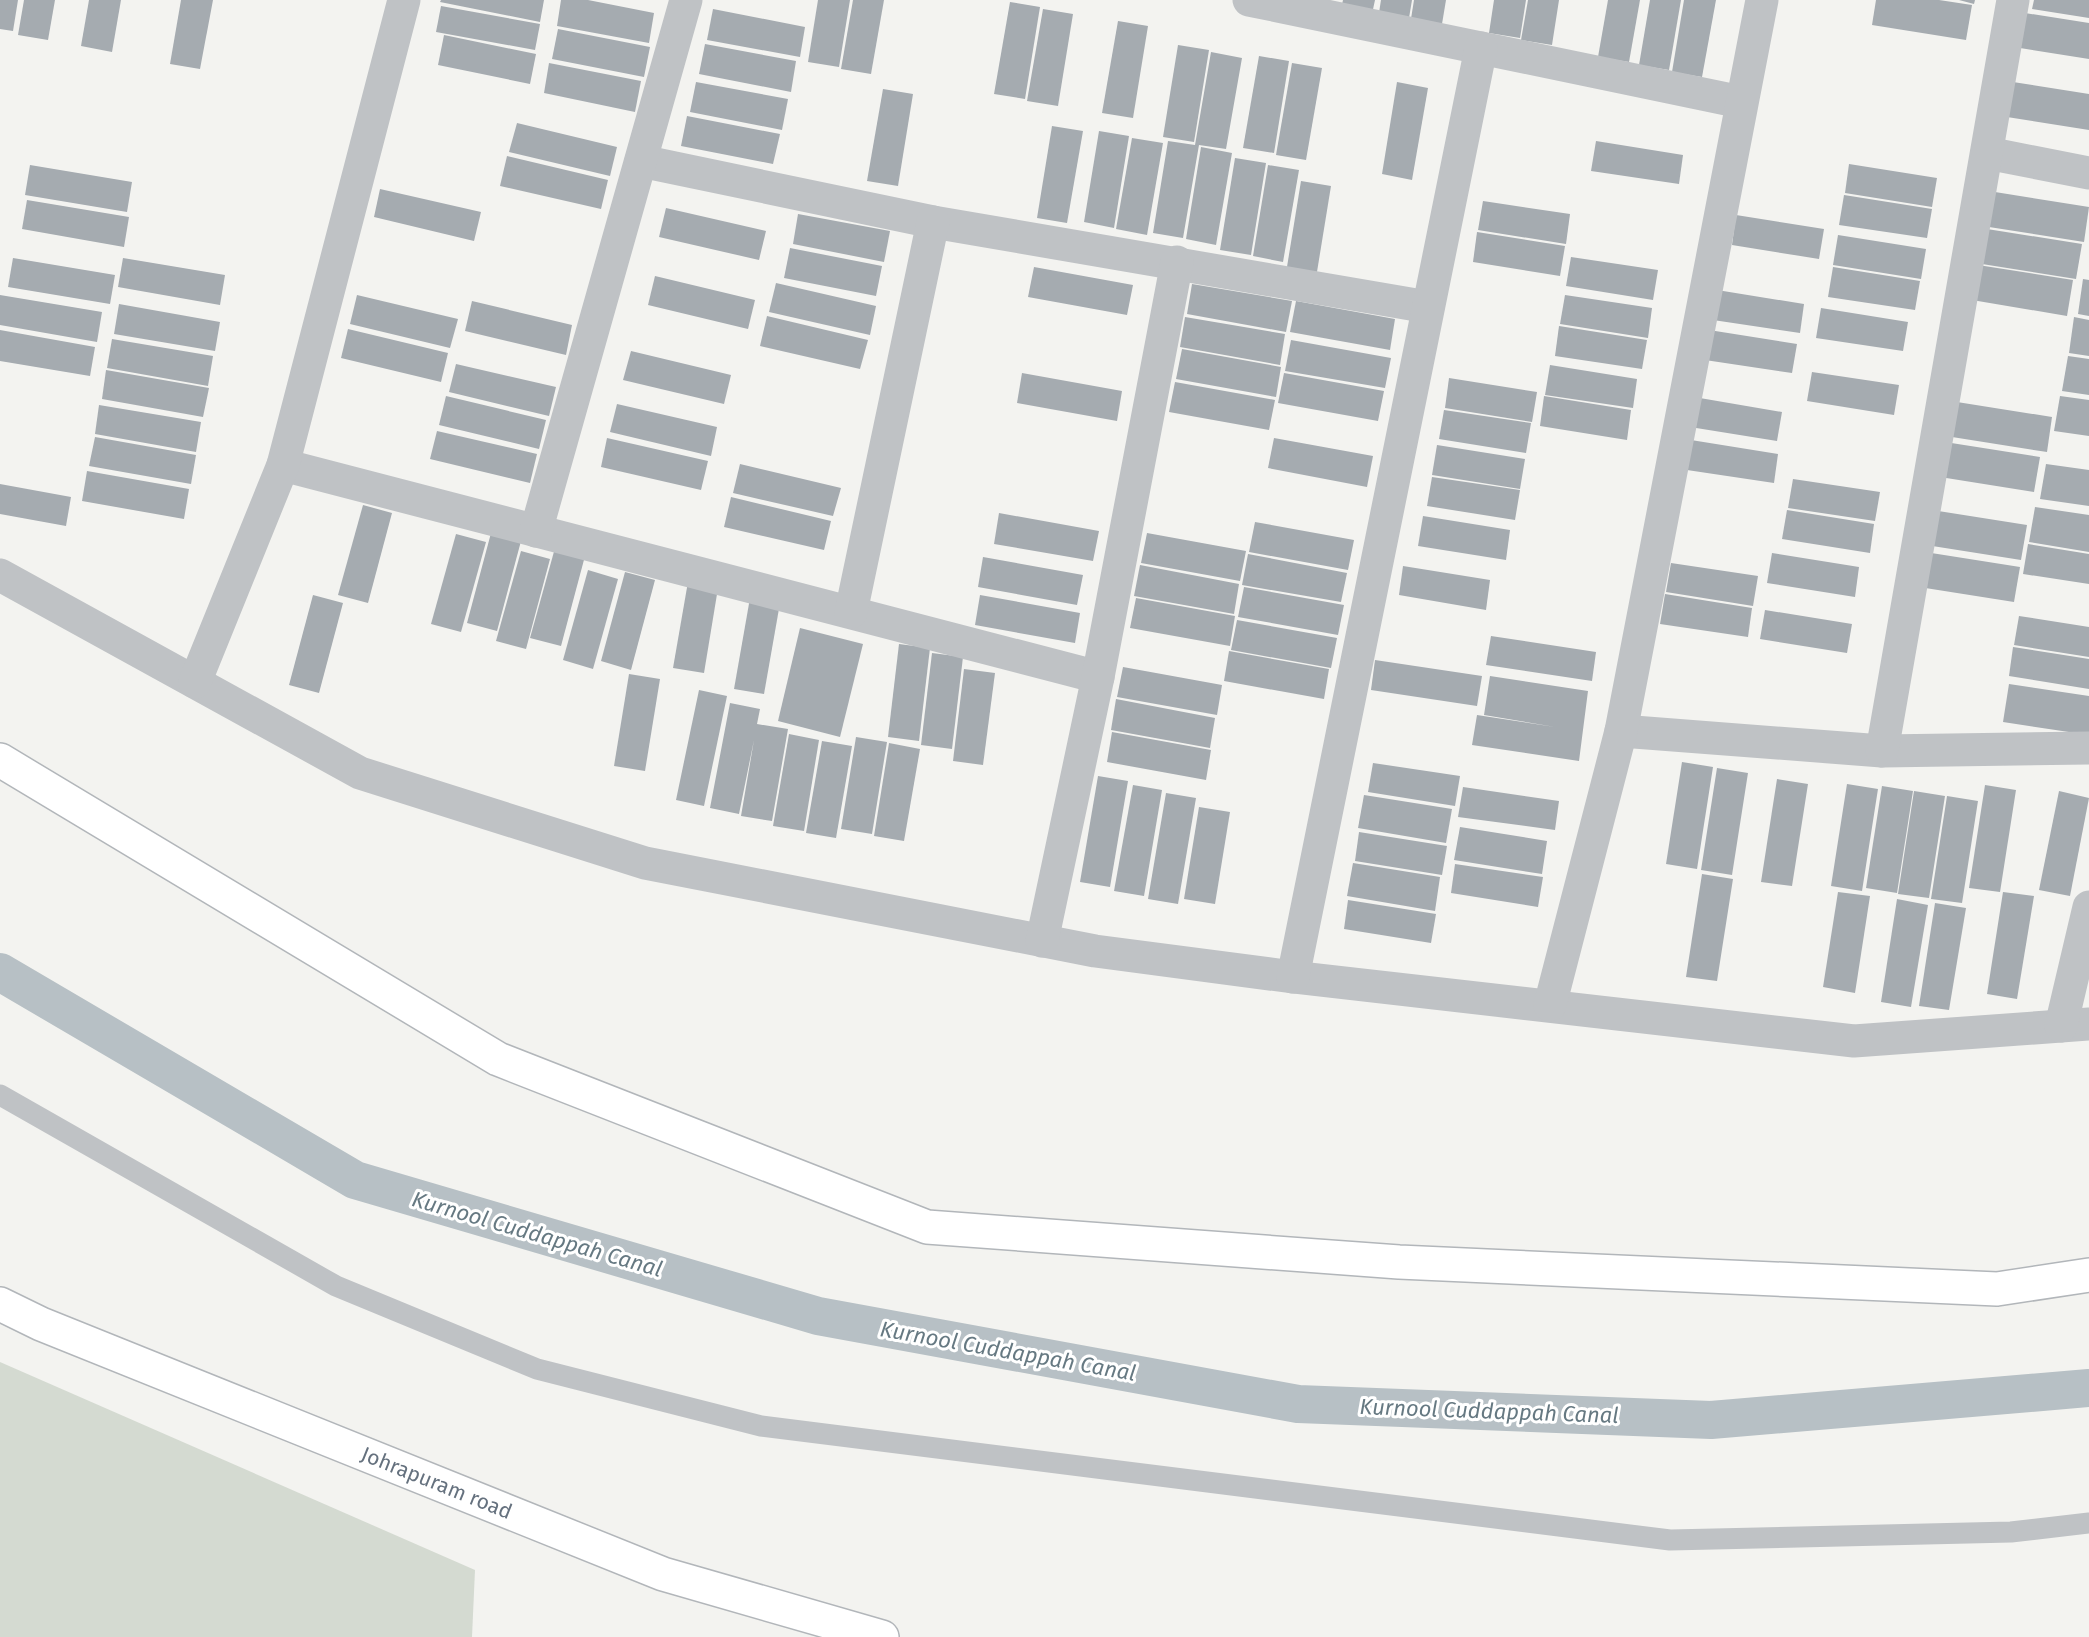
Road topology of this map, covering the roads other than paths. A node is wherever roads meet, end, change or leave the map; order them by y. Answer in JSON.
{"nodes":[{"id":1,"x":404,"y":0,"type":"edge"},
{"id":2,"x":686,"y":0,"type":"edge"},
{"id":3,"x":1249,"y":0,"type":"edge"},
{"id":4,"x":1762,"y":0,"type":"edge"},
{"id":5,"x":2013,"y":0,"type":"edge"},
{"id":6,"x":1481,"y":48,"type":"junction"},
{"id":7,"x":1741,"y":102,"type":"junction"},
{"id":8,"x":1987,"y":153,"type":"junction"},
{"id":9,"x":641,"y":161,"type":"junction"},
{"id":10,"x":2089,"y":173,"type":"edge"},
{"id":11,"x":933,"y":222,"type":"junction"},
{"id":12,"x":1177,"y":262,"type":"junction"},
{"id":13,"x":1428,"y":307,"type":"junction"},
{"id":14,"x":283,"y":465,"type":"junction"},
{"id":15,"x":536,"y":531,"type":"junction"},
{"id":16,"x":0,"y":575,"type":"edge"},
{"id":17,"x":851,"y":612,"type":"junction"},
{"id":18,"x":1098,"y":677,"type":"junction"},
{"id":19,"x":195,"y":682,"type":"junction"},
{"id":20,"x":1621,"y":731,"type":"junction"},
{"id":21,"x":2089,"y":748,"type":"edge"},
{"id":22,"x":1882,"y":751,"type":"junction"},
{"id":23,"x":0,"y":760,"type":"edge"},
{"id":24,"x":2089,"y":907,"type":"edge"},
{"id":25,"x":1042,"y":941,"type":"junction"},
{"id":26,"x":1293,"y":977,"type":"junction"},
{"id":27,"x":1550,"y":1005,"type":"junction"},
{"id":28,"x":2075,"y":1025,"type":"edge"},
{"id":29,"x":0,"y":1095,"type":"edge"},
{"id":30,"x":2089,"y":1275,"type":"edge"},
{"id":31,"x":0,"y":1304,"type":"edge"},
{"id":32,"x":2089,"y":1523,"type":"edge"},
{"id":33,"x":882,"y":1637,"type":"edge"}],
"edges":[{"from":1,"to":14,"type":"street"},
{"from":2,"to":9,"type":"street"},
{"from":3,"to":6,"type":"street"},
{"from":4,"to":7,"type":"street"},
{"from":5,"to":8,"type":"street"},
{"from":6,"to":7,"type":"street"},
{"from":6,"to":13,"type":"street"},
{"from":7,"to":20,"type":"street"},
{"from":8,"to":10,"type":"street"},
{"from":8,"to":22,"type":"street"},
{"from":9,"to":11,"type":"street"},
{"from":9,"to":15,"type":"street"},
{"from":11,"to":12,"type":"street"},
{"from":11,"to":17,"type":"street"},
{"from":12,"to":13,"type":"street"},
{"from":12,"to":18,"type":"street"},
{"from":13,"to":26,"type":"street"},
{"from":14,"to":15,"type":"street"},
{"from":14,"to":19,"type":"street"},
{"from":15,"to":17,"type":"street"},
{"from":16,"to":19,"type":"street"},
{"from":17,"to":18,"type":"street"},
{"from":18,"to":25,"type":"street"},
{"from":19,"to":25,"type":"street"},
{"from":20,"to":22,"type":"street"},
{"from":20,"to":27,"type":"street"},
{"from":21,"to":22,"type":"street"},
{"from":23,"to":30,"type":"street"},
{"from":24,"to":28,"type":"street"},
{"from":25,"to":26,"type":"street"},
{"from":26,"to":27,"type":"street"},
{"from":27,"to":28,"type":"street"},
{"from":29,"to":32,"type":"lane"},
{"from":31,"to":33,"type":"street","name":"Johrapuram road"}]}
